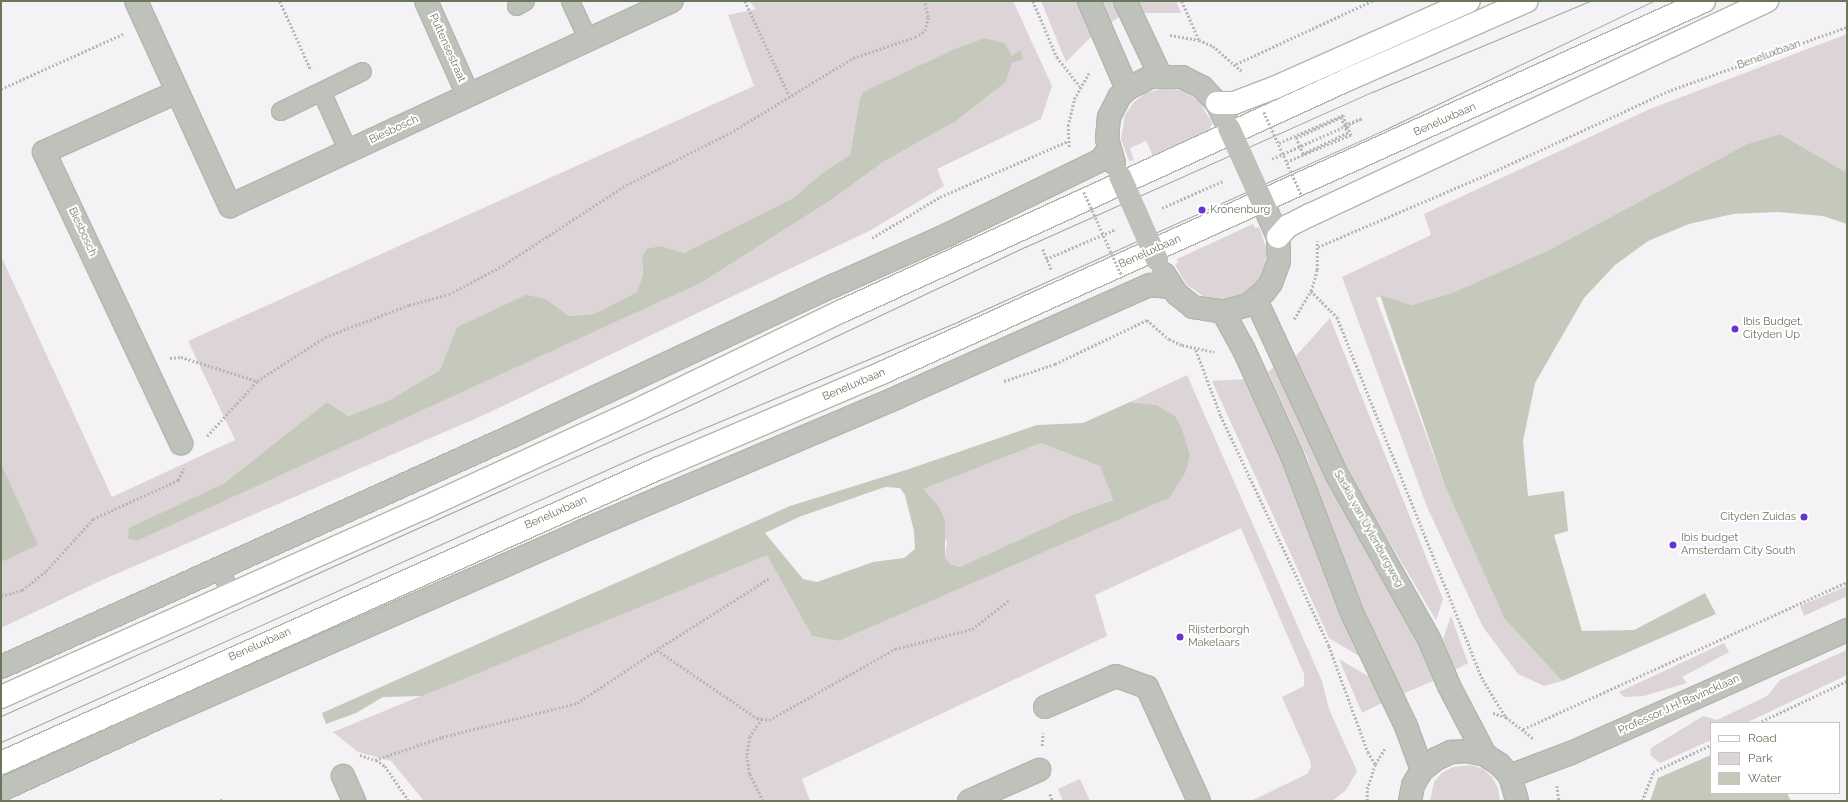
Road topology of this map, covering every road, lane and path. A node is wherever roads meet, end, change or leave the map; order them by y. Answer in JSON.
{"nodes":[{"id":1,"x":136,"y":1,"type":"edge"},
{"id":2,"x":280,"y":1,"type":"edge"},
{"id":3,"x":426,"y":1,"type":"edge"},
{"id":4,"x":570,"y":1,"type":"edge"},
{"id":5,"x":672,"y":1,"type":"edge"},
{"id":6,"x":745,"y":1,"type":"edge"},
{"id":7,"x":924,"y":1,"type":"edge"},
{"id":8,"x":1033,"y":1,"type":"edge"},
{"id":9,"x":1089,"y":1,"type":"edge"},
{"id":10,"x":1125,"y":1,"type":"edge"},
{"id":11,"x":1182,"y":1,"type":"edge"},
{"id":12,"x":1372,"y":1,"type":"edge"},
{"id":13,"x":1469,"y":1,"type":"edge"},
{"id":14,"x":1527,"y":1,"type":"edge"},
{"id":15,"x":1704,"y":1,"type":"edge"},
{"id":16,"x":1767,"y":1,"type":"edge"},
{"id":17,"x":146,"y":23,"type":"junction"},
{"id":18,"x":1847,"y":27,"type":"edge"},
{"id":19,"x":588,"y":40,"type":"junction"},
{"id":20,"x":1199,"y":40,"type":"dead end"},
{"id":21,"x":1236,"y":64,"type":"dead end"},
{"id":22,"x":362,"y":71,"type":"dead end"},
{"id":23,"x":1160,"y":75,"type":"junction"},
{"id":24,"x":1080,"y":86,"type":"dead end"},
{"id":25,"x":1,"y":89,"type":"edge"},
{"id":26,"x":1127,"y":90,"type":"junction"},
{"id":27,"x":321,"y":91,"type":"junction"},
{"id":28,"x":177,"y":92,"type":"junction"},
{"id":29,"x":468,"y":95,"type":"junction"},
{"id":30,"x":789,"y":95,"type":"junction"},
{"id":31,"x":1217,"y":103,"type":"junction"},
{"id":32,"x":280,"y":111,"type":"dead end"},
{"id":33,"x":1264,"y":112,"type":"dead end"},
{"id":34,"x":1362,"y":118,"type":"dead end"},
{"id":35,"x":1346,"y":125,"type":"junction"},
{"id":36,"x":1068,"y":140,"type":"dead end"},
{"id":37,"x":1279,"y":143,"type":"junction"},
{"id":38,"x":1299,"y":147,"type":"junction"},
{"id":39,"x":1108,"y":150,"type":"junction"},
{"id":40,"x":348,"y":151,"type":"junction"},
{"id":41,"x":1270,"y":160,"type":"dead end"},
{"id":42,"x":1287,"y":162,"type":"junction"},
{"id":43,"x":1227,"y":179,"type":"dead end"},
{"id":44,"x":1084,"y":192,"type":"dead end"},
{"id":45,"x":1302,"y":196,"type":"dead end"},
{"id":46,"x":1154,"y":211,"type":"dead end"},
{"id":47,"x":1099,"y":224,"type":"junction"},
{"id":48,"x":1092,"y":228,"type":"dead end"},
{"id":49,"x":1118,"y":228,"type":"dead end"},
{"id":50,"x":1278,"y":237,"type":"junction"},
{"id":51,"x":865,"y":241,"type":"dead end"},
{"id":52,"x":1107,"y":243,"type":"junction"},
{"id":53,"x":1049,"y":246,"type":"dead end"},
{"id":54,"x":1100,"y":246,"type":"dead end"},
{"id":55,"x":1318,"y":247,"type":"dead end"},
{"id":56,"x":1046,"y":259,"type":"junction"},
{"id":57,"x":1058,"y":266,"type":"dead end"},
{"id":58,"x":1122,"y":276,"type":"dead end"},
{"id":59,"x":1170,"y":287,"type":"junction"},
{"id":60,"x":1311,"y":291,"type":"dead end"},
{"id":61,"x":1256,"y":300,"type":"junction"},
{"id":62,"x":1223,"y":312,"type":"junction"},
{"id":63,"x":1147,"y":320,"type":"dead end"},
{"id":64,"x":1196,"y":350,"type":"dead end"},
{"id":65,"x":142,"y":359,"type":"junction"},
{"id":66,"x":257,"y":381,"type":"junction"},
{"id":67,"x":996,"y":384,"type":"dead end"},
{"id":68,"x":185,"y":451,"type":"junction"},
{"id":69,"x":220,"y":568,"type":"junction"},
{"id":70,"x":769,"y":579,"type":"dead end"},
{"id":71,"x":1847,"y":582,"type":"edge"},
{"id":72,"x":230,"y":594,"type":"junction"},
{"id":73,"x":1,"y":596,"type":"edge"},
{"id":74,"x":1008,"y":601,"type":"dead end"},
{"id":75,"x":1847,"y":630,"type":"edge"},
{"id":76,"x":657,"y":650,"type":"junction"},
{"id":77,"x":246,"y":651,"type":"junction"},
{"id":78,"x":1,"y":667,"type":"edge"},
{"id":79,"x":257,"y":674,"type":"junction"},
{"id":80,"x":1847,"y":681,"type":"edge"},
{"id":81,"x":1,"y":697,"type":"edge"},
{"id":82,"x":1045,"y":707,"type":"dead end"},
{"id":83,"x":1506,"y":717,"type":"dead end"},
{"id":84,"x":762,"y":719,"type":"junction"},
{"id":85,"x":1760,"y":722,"type":"edge"},
{"id":86,"x":1523,"y":729,"type":"dead end"},
{"id":87,"x":1710,"y":745,"type":"edge"},
{"id":88,"x":353,"y":752,"type":"dead end"},
{"id":89,"x":1485,"y":755,"type":"junction"},
{"id":90,"x":376,"y":760,"type":"junction"},
{"id":91,"x":1,"y":762,"type":"edge"},
{"id":92,"x":1375,"y":764,"type":"dead end"},
{"id":93,"x":1039,"y":770,"type":"dead end"},
{"id":94,"x":1422,"y":770,"type":"junction"},
{"id":95,"x":343,"y":776,"type":"dead end"},
{"id":96,"x":1510,"y":776,"type":"junction"},
{"id":97,"x":1,"y":790,"type":"edge"},
{"id":98,"x":354,"y":801,"type":"edge"},
{"id":99,"x":410,"y":801,"type":"edge"},
{"id":100,"x":763,"y":801,"type":"edge"},
{"id":101,"x":969,"y":801,"type":"edge"},
{"id":102,"x":1199,"y":801,"type":"edge"},
{"id":103,"x":1410,"y":801,"type":"edge"},
{"id":104,"x":1517,"y":801,"type":"edge"},
{"id":105,"x":1642,"y":801,"type":"edge"}],
"edges":[{"from":1,"to":17,"type":"street","name":"Biesbosch"},
{"from":2,"to":27,"type":"path"},
{"from":3,"to":29,"type":"street","name":"Puttensestraat"},
{"from":4,"to":19,"type":"lane"},
{"from":5,"to":19,"type":"street","name":"Biesbosch"},
{"from":6,"to":30,"type":"path"},
{"from":7,"to":30,"type":"path"},
{"from":8,"to":24,"type":"path"},
{"from":9,"to":26,"type":"street"},
{"from":10,"to":23,"type":"street"},
{"from":11,"to":20,"type":"path"},
{"from":12,"to":21,"type":"path"},
{"from":13,"to":31,"type":"main road"},
{"from":14,"to":72,"type":"main road"},
{"from":15,"to":77,"type":"main road","name":"Beneluxbaan"},
{"from":16,"to":50,"type":"main road"},
{"from":17,"to":25,"type":"path"},
{"from":17,"to":28,"type":"street","name":"Biesbosch"},
{"from":18,"to":55,"type":"path","name":"Beneluxbaan"},
{"from":19,"to":29,"type":"street","name":"Biesbosch"},
{"from":22,"to":27,"type":"lane"},
{"from":23,"to":26,"type":"street"},
{"from":23,"to":31,"type":"street"},
{"from":26,"to":39,"type":"street"},
{"from":27,"to":32,"type":"lane"},
{"from":27,"to":40,"type":"lane"},
{"from":28,"to":40,"type":"street","name":"Biesbosch"},
{"from":28,"to":65,"type":"street","name":"Biesbosch"},
{"from":29,"to":40,"type":"street","name":"Biesbosch"},
{"from":30,"to":66,"type":"path"},
{"from":31,"to":50,"type":"street","bridge":true},
{"from":33,"to":37,"type":"path","bridge":true},
{"from":34,"to":35,"type":"path","bridge":true},
{"from":35,"to":37,"type":"path","bridge":true},
{"from":35,"to":38,"type":"path","bridge":true},
{"from":35,"to":38,"type":"path"},
{"from":35,"to":38,"type":"path"},
{"from":35,"to":42,"type":"path","bridge":true},
{"from":36,"to":51,"type":"path"},
{"from":37,"to":42,"type":"path","bridge":true},
{"from":38,"to":41,"type":"path"},
{"from":39,"to":59,"type":"street","bridge":true},
{"from":39,"to":69,"type":"street"},
{"from":42,"to":45,"type":"path","bridge":true},
{"from":43,"to":46,"type":"path"},
{"from":44,"to":47,"type":"path","bridge":true},
{"from":47,"to":48,"type":"path"},
{"from":47,"to":52,"type":"path","bridge":true},
{"from":49,"to":56,"type":"path"},
{"from":50,"to":61,"type":"street"},
{"from":52,"to":54,"type":"path"},
{"from":52,"to":58,"type":"path","bridge":true},
{"from":53,"to":56,"type":"path"},
{"from":56,"to":57,"type":"path"},
{"from":59,"to":62,"type":"street"},
{"from":59,"to":79,"type":"street"},
{"from":60,"to":83,"type":"path"},
{"from":61,"to":62,"type":"street"},
{"from":61,"to":89,"type":"street","name":"Saskia van Uylenburgweg"},
{"from":62,"to":94,"type":"street"},
{"from":63,"to":67,"type":"path"},
{"from":64,"to":92,"type":"path"},
{"from":65,"to":66,"type":"path"},
{"from":65,"to":68,"type":"street","name":"Biesbosch"},
{"from":66,"to":68,"type":"path"},
{"from":68,"to":73,"type":"path"},
{"from":69,"to":72,"type":"lane"},
{"from":69,"to":78,"type":"street"},
{"from":70,"to":76,"type":"path"},
{"from":71,"to":86,"type":"path"},
{"from":72,"to":81,"type":"main road"},
{"from":74,"to":84,"type":"path"},
{"from":75,"to":96,"type":"street","name":"Professor J.H. Bavincklaan"},
{"from":76,"to":84,"type":"path"},
{"from":76,"to":90,"type":"path"},
{"from":77,"to":79,"type":"lane"},
{"from":77,"to":91,"type":"main road","name":"Beneluxbaan"},
{"from":79,"to":97,"type":"street"},
{"from":80,"to":85,"type":"path"},
{"from":82,"to":102,"type":"street"},
{"from":84,"to":100,"type":"path"},
{"from":87,"to":105,"type":"path"},
{"from":88,"to":90,"type":"path"},
{"from":89,"to":94,"type":"street"},
{"from":89,"to":96,"type":"street"},
{"from":90,"to":99,"type":"path"},
{"from":93,"to":101,"type":"street"},
{"from":94,"to":103,"type":"street"},
{"from":95,"to":98,"type":"street"},
{"from":96,"to":104,"type":"street"}]}
